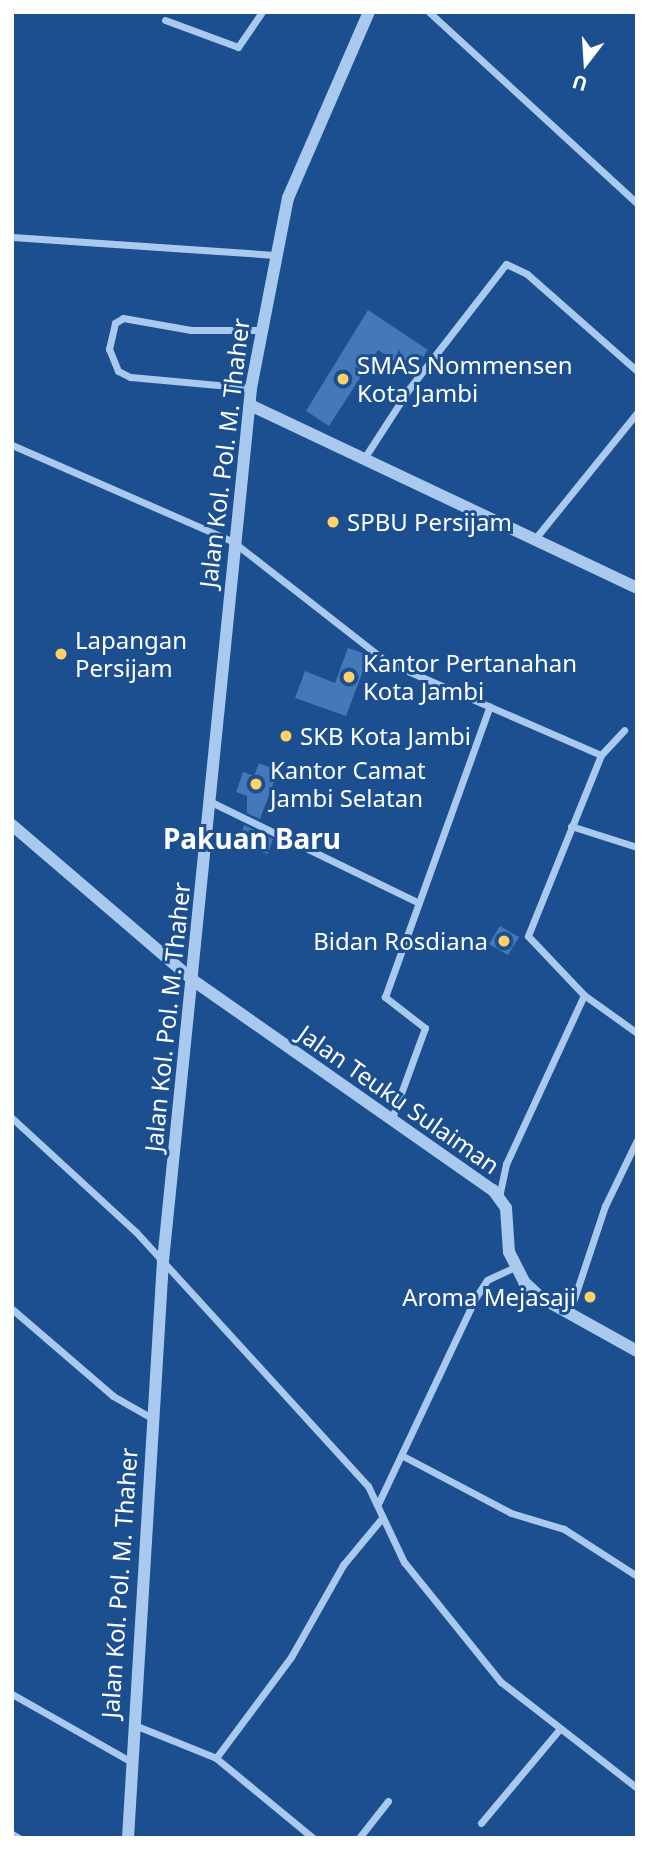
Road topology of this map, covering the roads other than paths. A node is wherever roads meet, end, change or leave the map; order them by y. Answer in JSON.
{"nodes":[{"id":1,"x":262,"y":12,"type":"edge"},
{"id":2,"x":369,"y":12,"type":"edge"},
{"id":3,"x":429,"y":12,"type":"edge"},
{"id":4,"x":165,"y":20,"type":"dead end"},
{"id":5,"x":637,"y":203,"type":"edge"},
{"id":6,"x":12,"y":237,"type":"edge"},
{"id":7,"x":274,"y":255,"type":"junction"},
{"id":8,"x":260,"y":330,"type":"junction"},
{"id":9,"x":637,"y":371,"type":"edge"},
{"id":10,"x":251,"y":388,"type":"junction"},
{"id":11,"x":250,"y":405,"type":"junction"},
{"id":12,"x":637,"y":413,"type":"edge"},
{"id":13,"x":12,"y":445,"type":"edge"},
{"id":14,"x":363,"y":460,"type":"junction"},
{"id":15,"x":232,"y":541,"type":"junction"},
{"id":16,"x":533,"y":541,"type":"junction"},
{"id":17,"x":637,"y":588,"type":"edge"},
{"id":18,"x":490,"y":706,"type":"junction"},
{"id":19,"x":624,"y":730,"type":"dead end"},
{"id":20,"x":601,"y":755,"type":"junction"},
{"id":21,"x":208,"y":801,"type":"junction"},
{"id":22,"x":12,"y":825,"type":"edge"},
{"id":23,"x":571,"y":826,"type":"junction"},
{"id":24,"x":637,"y":847,"type":"edge"},
{"id":25,"x":417,"y":902,"type":"junction"},
{"id":26,"x":194,"y":981,"type":"junction"},
{"id":27,"x":584,"y":995,"type":"junction"},
{"id":28,"x":637,"y":1033,"type":"edge"},
{"id":29,"x":12,"y":1118,"type":"edge"},
{"id":30,"x":392,"y":1118,"type":"junction"},
{"id":31,"x":637,"y":1140,"type":"edge"},
{"id":32,"x":499,"y":1197,"type":"junction"},
{"id":33,"x":163,"y":1261,"type":"junction"},
{"id":34,"x":515,"y":1267,"type":"junction"},
{"id":35,"x":12,"y":1309,"type":"edge"},
{"id":36,"x":569,"y":1314,"type":"junction"},
{"id":37,"x":637,"y":1351,"type":"edge"},
{"id":38,"x":150,"y":1417,"type":"junction"},
{"id":39,"x":403,"y":1456,"type":"junction"},
{"id":40,"x":378,"y":1504,"type":"junction"},
{"id":41,"x":382,"y":1518,"type":"junction"},
{"id":42,"x":637,"y":1576,"type":"edge"},
{"id":43,"x":12,"y":1694,"type":"edge"},
{"id":44,"x":131,"y":1724,"type":"junction"},
{"id":45,"x":558,"y":1731,"type":"junction"},
{"id":46,"x":216,"y":1758,"type":"junction"},
{"id":47,"x":130,"y":1761,"type":"junction"},
{"id":48,"x":637,"y":1788,"type":"edge"},
{"id":49,"x":388,"y":1801,"type":"dead end"},
{"id":50,"x":481,"y":1823,"type":"dead end"},
{"id":51,"x":12,"y":1834,"type":"edge"},
{"id":52,"x":19,"y":1838,"type":"edge"},
{"id":53,"x":128,"y":1838,"type":"edge"},
{"id":54,"x":313,"y":1838,"type":"edge"},
{"id":55,"x":359,"y":1838,"type":"edge"}],
"edges":[{"from":1,"to":4,"type":"street"},
{"from":2,"to":7,"type":"street","name":"Jalan Kol. Pol. M. Thaher"},
{"from":3,"to":5,"type":"street"},
{"from":6,"to":7,"type":"street"},
{"from":7,"to":8,"type":"street","name":"Jalan Kol. Pol. M. Thaher"},
{"from":8,"to":10,"type":"street","name":"Jalan Kol. Pol. M. Thaher"},
{"from":8,"to":10,"type":"street"},
{"from":9,"to":14,"type":"street"},
{"from":10,"to":11,"type":"street","name":"Jalan Kol. Pol. M. Thaher"},
{"from":11,"to":14,"type":"street"},
{"from":11,"to":15,"type":"street","name":"Jalan Kol. Pol. M. Thaher"},
{"from":12,"to":16,"type":"street"},
{"from":13,"to":15,"type":"street"},
{"from":14,"to":16,"type":"street"},
{"from":15,"to":18,"type":"street"},
{"from":15,"to":21,"type":"street","name":"Jalan Kol. Pol. M. Thaher"},
{"from":16,"to":17,"type":"street"},
{"from":18,"to":20,"type":"street"},
{"from":18,"to":25,"type":"street"},
{"from":19,"to":20,"type":"street"},
{"from":20,"to":23,"type":"street"},
{"from":21,"to":25,"type":"street"},
{"from":21,"to":26,"type":"street","name":"Jalan Kol. Pol. M. Thaher"},
{"from":22,"to":26,"type":"street","name":"Jalan Teuku Sulaiman"},
{"from":23,"to":24,"type":"street"},
{"from":23,"to":27,"type":"street"},
{"from":25,"to":30,"type":"street"},
{"from":26,"to":30,"type":"street","name":"Jalan Teuku Sulaiman"},
{"from":26,"to":33,"type":"street","name":"Jalan Kol. Pol. M. Thaher"},
{"from":27,"to":28,"type":"street"},
{"from":27,"to":32,"type":"street"},
{"from":29,"to":33,"type":"street"},
{"from":30,"to":32,"type":"street","name":"Jalan Teuku Sulaiman"},
{"from":31,"to":36,"type":"street"},
{"from":32,"to":34,"type":"street","name":"Jalan Teuku Sulaiman"},
{"from":33,"to":38,"type":"street","name":"Jalan Kol. Pol. M. Thaher"},
{"from":33,"to":40,"type":"street"},
{"from":34,"to":36,"type":"street"},
{"from":34,"to":39,"type":"street"},
{"from":35,"to":38,"type":"street"},
{"from":36,"to":37,"type":"street"},
{"from":38,"to":44,"type":"street","name":"Jalan Kol. Pol. M. Thaher"},
{"from":39,"to":40,"type":"street"},
{"from":39,"to":42,"type":"street"},
{"from":40,"to":41,"type":"street"},
{"from":41,"to":45,"type":"street"},
{"from":41,"to":46,"type":"street"},
{"from":43,"to":47,"type":"street"},
{"from":44,"to":46,"type":"street"},
{"from":44,"to":47,"type":"street","name":"Jalan Kol. Pol. M. Thaher"},
{"from":45,"to":48,"type":"street"},
{"from":45,"to":50,"type":"street"},
{"from":46,"to":54,"type":"street"},
{"from":47,"to":53,"type":"street","name":"Jalan Kol. Pol. M. Thaher"},
{"from":49,"to":55,"type":"street"},
{"from":51,"to":52,"type":"street"}]}
